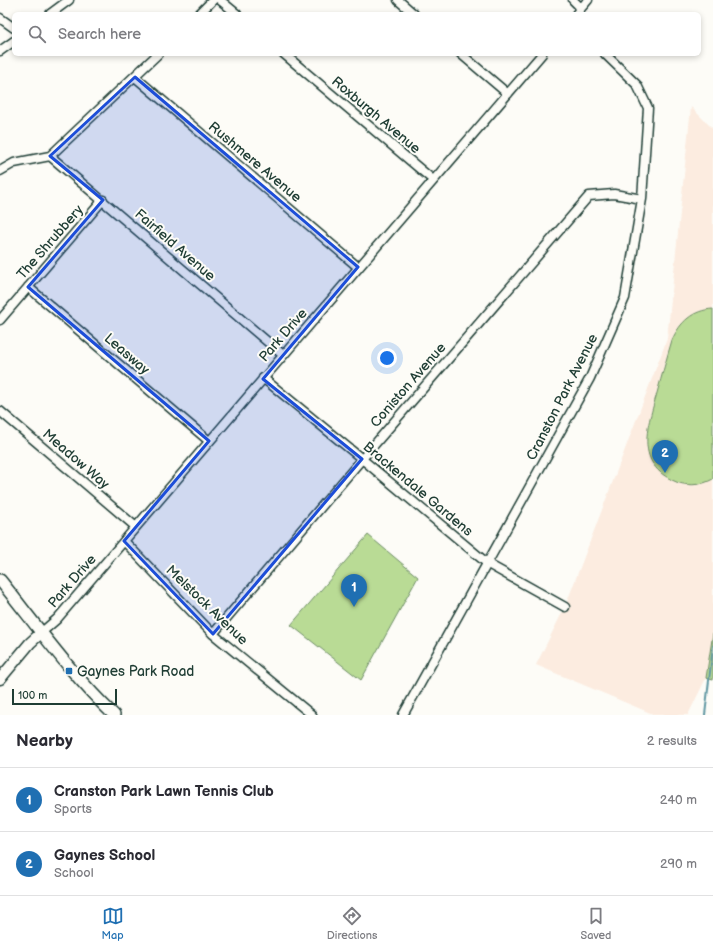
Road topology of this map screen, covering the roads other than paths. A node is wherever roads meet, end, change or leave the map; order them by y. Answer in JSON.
{"nodes":[{"id":1,"x":69,"y":0,"type":"edge"},
{"id":2,"x":213,"y":0,"type":"edge"},
{"id":3,"x":220,"y":0,"type":"edge"},
{"id":4,"x":398,"y":0,"type":"edge"},
{"id":5,"x":573,"y":0,"type":"edge"},
{"id":6,"x":588,"y":0,"type":"edge"},
{"id":7,"x":579,"y":11,"type":"edge"},
{"id":8,"x":53,"y":12,"type":"edge"},
{"id":9,"x":201,"y":12,"type":"edge"},
{"id":10,"x":235,"y":12,"type":"edge"},
{"id":11,"x":412,"y":12,"type":"edge"},
{"id":12,"x":0,"y":18,"type":"edge"},
{"id":13,"x":12,"y":27,"type":"edge"},
{"id":14,"x":12,"y":42,"type":"edge"},
{"id":15,"x":0,"y":51,"type":"edge"},
{"id":16,"x":156,"y":56,"type":"edge"},
{"id":17,"x":286,"y":56,"type":"edge"},
{"id":18,"x":463,"y":56,"type":"edge"},
{"id":19,"x":540,"y":56,"type":"edge"},
{"id":20,"x":607,"y":56,"type":"edge"},
{"id":21,"x":135,"y":77,"type":"junction"},
{"id":22,"x":508,"y":94,"type":"junction"},
{"id":23,"x":50,"y":156,"type":"junction"},
{"id":24,"x":0,"y":171,"type":"edge"},
{"id":25,"x":433,"y":180,"type":"junction"},
{"id":26,"x":642,"y":199,"type":"junction"},
{"id":27,"x":103,"y":200,"type":"junction"},
{"id":28,"x":358,"y":267,"type":"junction"},
{"id":29,"x":28,"y":287,"type":"junction"},
{"id":30,"x":0,"y":320,"type":"edge"},
{"id":31,"x":283,"y":355,"type":"junction"},
{"id":32,"x":263,"y":378,"type":"junction"},
{"id":33,"x":0,"y":411,"type":"edge"},
{"id":34,"x":209,"y":441,"type":"junction"},
{"id":35,"x":362,"y":459,"type":"junction"},
{"id":36,"x":136,"y":527,"type":"junction"},
{"id":37,"x":124,"y":541,"type":"junction"},
{"id":38,"x":488,"y":564,"type":"junction"},
{"id":39,"x":0,"y":580,"type":"edge"},
{"id":40,"x":565,"y":607,"type":"dead end"},
{"id":41,"x":42,"y":632,"type":"junction"},
{"id":42,"x":213,"y":634,"type":"junction"},
{"id":43,"x":0,"y":679,"type":"edge"},
{"id":44,"x":114,"y":715,"type":"edge"},
{"id":45,"x":312,"y":715,"type":"edge"},
{"id":46,"x":403,"y":715,"type":"edge"}],
"edges":[{"from":1,"to":8,"type":"street"},
{"from":2,"to":9,"type":"street"},
{"from":3,"to":10,"type":"street"},
{"from":4,"to":11,"type":"street"},
{"from":5,"to":7,"type":"street"},
{"from":6,"to":7,"type":"street"},
{"from":12,"to":13,"type":"street"},
{"from":14,"to":15,"type":"street"},
{"from":16,"to":21,"type":"street"},
{"from":17,"to":25,"type":"street","name":"Roxburgh Avenue"},
{"from":18,"to":22,"type":"street"},
{"from":19,"to":22,"type":"street","name":"Park Drive"},
{"from":20,"to":26,"type":"street","name":"Cranston Park Avenue"},
{"from":21,"to":23,"type":"street"},
{"from":21,"to":28,"type":"street","name":"Rushmere Avenue"},
{"from":22,"to":25,"type":"street","name":"Park Drive"},
{"from":23,"to":24,"type":"street"},
{"from":23,"to":27,"type":"street","name":"Fairfield Avenue"},
{"from":25,"to":28,"type":"street","name":"Park Drive"},
{"from":26,"to":35,"type":"street","name":"Coniston Avenue"},
{"from":26,"to":38,"type":"street","name":"Cranston Park Avenue"},
{"from":27,"to":29,"type":"street","name":"The Shrubbery"},
{"from":27,"to":31,"type":"street","name":"Fairfield Avenue"},
{"from":28,"to":31,"type":"street","name":"Park Drive"},
{"from":29,"to":30,"type":"street","name":"The Shrubbery"},
{"from":29,"to":34,"type":"street","name":"Leasway"},
{"from":31,"to":32,"type":"street","name":"Park Drive"},
{"from":32,"to":34,"type":"street","name":"Park Drive"},
{"from":32,"to":35,"type":"street","name":"Brackendale Gardens"},
{"from":33,"to":36,"type":"street","name":"Meadow Way"},
{"from":34,"to":36,"type":"street","name":"Park Drive"},
{"from":35,"to":38,"type":"street","name":"Brackendale Gardens"},
{"from":35,"to":42,"type":"street","name":"Coniston Avenue"},
{"from":36,"to":37,"type":"street","name":"Park Drive"},
{"from":37,"to":41,"type":"street","name":"Park Drive"},
{"from":37,"to":42,"type":"street","name":"Melstock Avenue"},
{"from":38,"to":40,"type":"street","name":"Brackendale Gardens"},
{"from":38,"to":46,"type":"street","name":"Cranston Park Avenue"},
{"from":39,"to":41,"type":"main road"},
{"from":41,"to":43,"type":"street"},
{"from":41,"to":44,"type":"main road"},
{"from":42,"to":45,"type":"street","name":"Melstock Avenue"}]}
